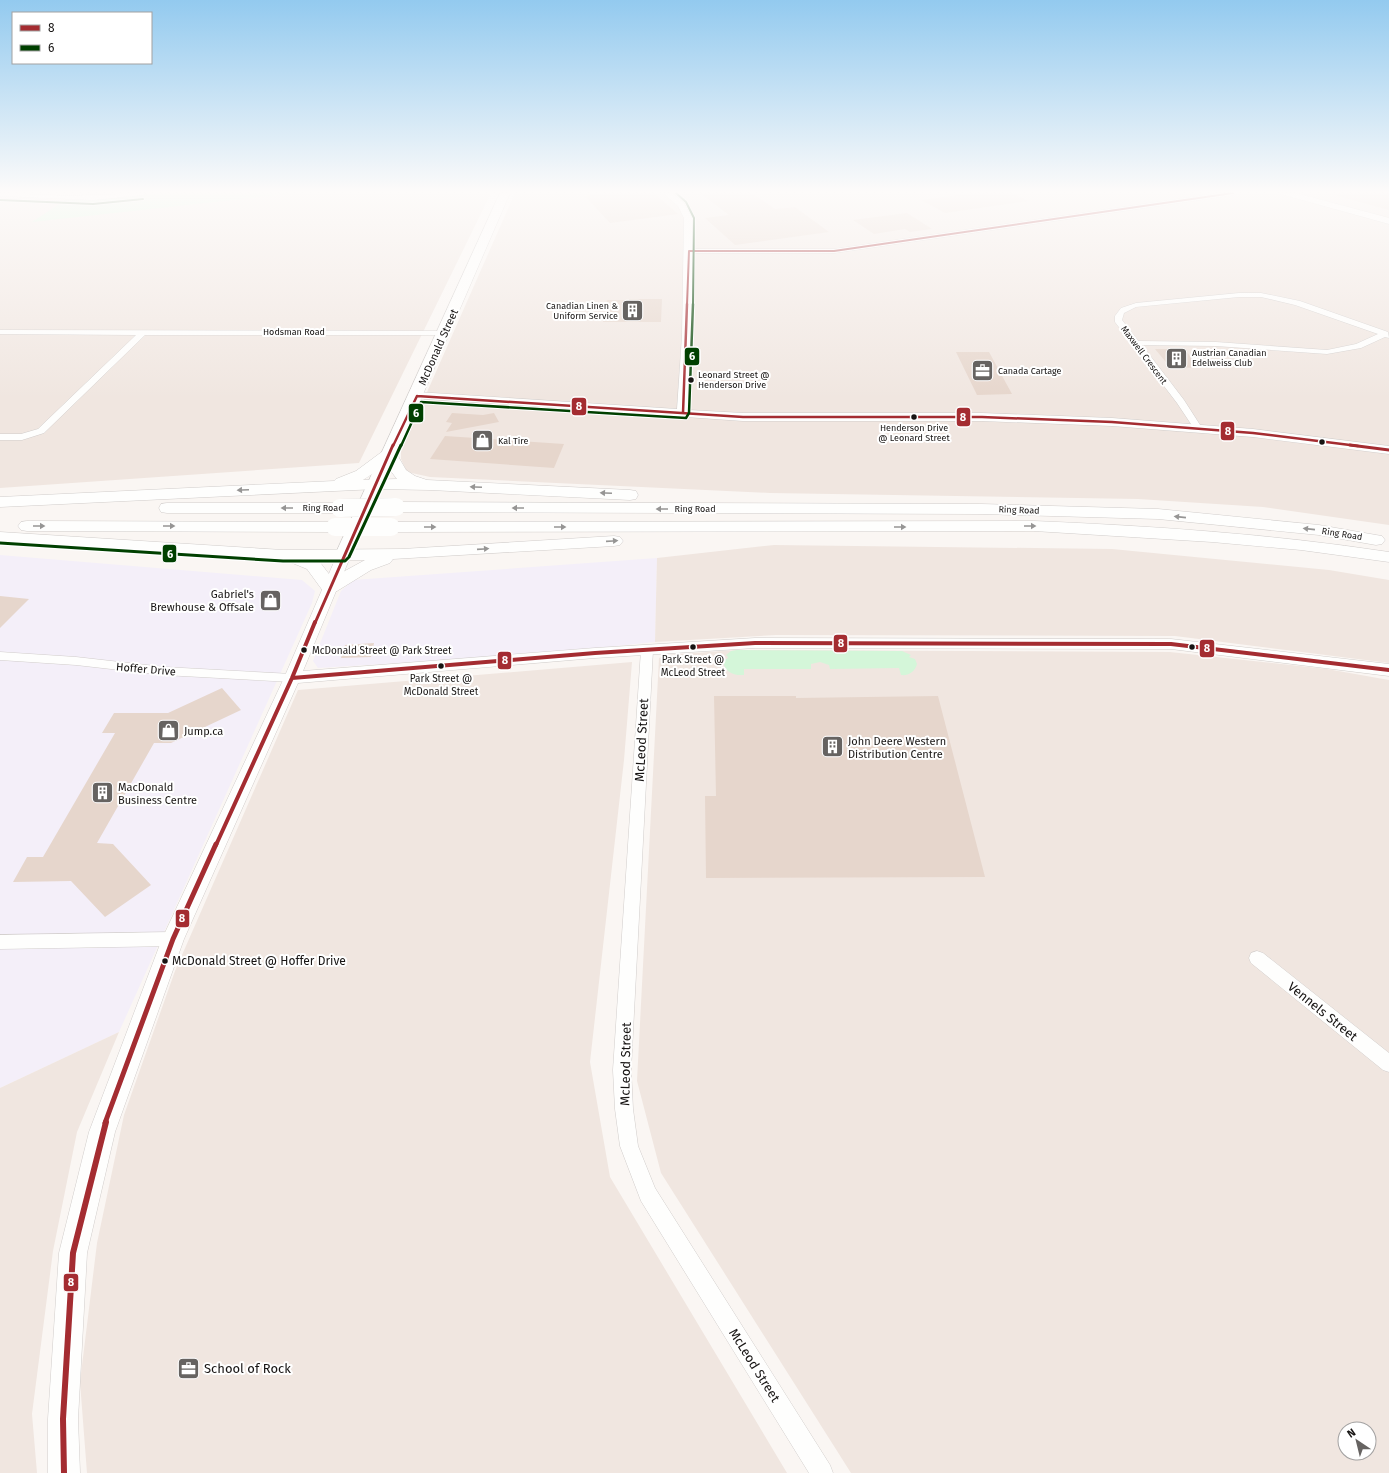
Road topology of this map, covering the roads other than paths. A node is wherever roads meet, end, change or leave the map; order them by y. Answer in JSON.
{"nodes":[{"id":1,"x":475,"y":262,"type":"edge"},
{"id":2,"x":689,"y":262,"type":"edge"},
{"id":3,"x":0,"y":332,"type":"edge"},
{"id":4,"x":143,"y":332,"type":"junction"},
{"id":5,"x":444,"y":333,"type":"junction"},
{"id":6,"x":1387,"y":335,"type":"edge"},
{"id":7,"x":1136,"y":343,"type":"junction"},
{"id":8,"x":417,"y":396,"type":"junction"},
{"id":9,"x":683,"y":413,"type":"junction"},
{"id":10,"x":1198,"y":428,"type":"junction"},
{"id":11,"x":0,"y":437,"type":"edge"},
{"id":12,"x":1389,"y":450,"type":"edge"},
{"id":13,"x":389,"y":454,"type":"junction"},
{"id":14,"x":377,"y":484,"type":"junction"},
{"id":15,"x":430,"y":485,"type":"junction"},
{"id":16,"x":324,"y":486,"type":"junction"},
{"id":17,"x":0,"y":502,"type":"edge"},
{"id":18,"x":0,"y":508,"type":"edge"},
{"id":19,"x":981,"y":509,"type":"junction"},
{"id":20,"x":0,"y":526,"type":"edge"},
{"id":21,"x":875,"y":527,"type":"junction"},
{"id":22,"x":0,"y":537,"type":"edge"},
{"id":23,"x":1389,"y":542,"type":"edge"},
{"id":24,"x":402,"y":554,"type":"junction"},
{"id":25,"x":283,"y":555,"type":"junction"},
{"id":26,"x":344,"y":555,"type":"junction"},
{"id":27,"x":1389,"y":557,"type":"edge"},
{"id":28,"x":330,"y":587,"type":"junction"},
{"id":29,"x":647,"y":650,"type":"junction"},
{"id":30,"x":0,"y":656,"type":"edge"},
{"id":31,"x":1389,"y":670,"type":"edge"},
{"id":32,"x":292,"y":678,"type":"junction"},
{"id":33,"x":173,"y":939,"type":"junction"},
{"id":34,"x":0,"y":942,"type":"edge"},
{"id":35,"x":1257,"y":958,"type":"dead end"},
{"id":36,"x":1389,"y":1064,"type":"edge"},
{"id":37,"x":64,"y":1473,"type":"edge"},
{"id":38,"x":822,"y":1473,"type":"edge"}],
"edges":[{"from":1,"to":5,"type":"main road","name":"McDonald Street"},
{"from":2,"to":9,"type":"street"},
{"from":3,"to":4,"type":"street","name":"Hodsman Road"},
{"from":4,"to":5,"type":"street","name":"Hodsman Road"},
{"from":4,"to":11,"type":"street"},
{"from":5,"to":8,"type":"main road","name":"McDonald Street"},
{"from":6,"to":7,"type":"street"},
{"from":6,"to":7,"type":"street","name":"Maxwell Crescent"},
{"from":7,"to":10,"type":"street","name":"Maxwell Crescent"},
{"from":8,"to":9,"type":"street"},
{"from":8,"to":13,"type":"main road","name":"McDonald Street"},
{"from":9,"to":10,"type":"street"},
{"from":10,"to":12,"type":"street"},
{"from":13,"to":14,"type":"main road","name":"McDonald Street"},
{"from":13,"to":15,"type":"highway"},
{"from":13,"to":16,"type":"highway"},
{"from":14,"to":15,"type":"highway"},
{"from":14,"to":16,"type":"highway"},
{"from":14,"to":26,"type":"main road","name":"McDonald Street"},
{"from":19,"to":15,"type":"highway","one_way":true},
{"from":16,"to":17,"type":"highway","one_way":true},
{"from":19,"to":18,"type":"highway","name":"Ring Road","one_way":true,"bridge":true},
{"from":23,"to":19,"type":"highway","name":"Ring Road","one_way":true},
{"from":20,"to":21,"type":"highway","name":"Ring Road","one_way":true,"bridge":true},
{"from":24,"to":21,"type":"highway","one_way":true},
{"from":21,"to":27,"type":"highway","name":"Ring Road","one_way":true},
{"from":22,"to":25,"type":"highway"},
{"from":24,"to":26,"type":"highway"},
{"from":24,"to":28,"type":"highway"},
{"from":25,"to":26,"type":"highway"},
{"from":25,"to":28,"type":"highway"},
{"from":26,"to":28,"type":"street","name":"McDonald Street"},
{"from":28,"to":32,"type":"street","name":"McDonald Street"},
{"from":29,"to":31,"type":"street"},
{"from":29,"to":32,"type":"street"},
{"from":29,"to":38,"type":"street","name":"McLeod Street"},
{"from":30,"to":32,"type":"street","name":"Hoffer Drive"},
{"from":32,"to":33,"type":"street","name":"McDonald Street"},
{"from":33,"to":34,"type":"street"},
{"from":33,"to":37,"type":"street","name":"McDonald Street"},
{"from":35,"to":36,"type":"street","name":"Vennels Street"}]}
